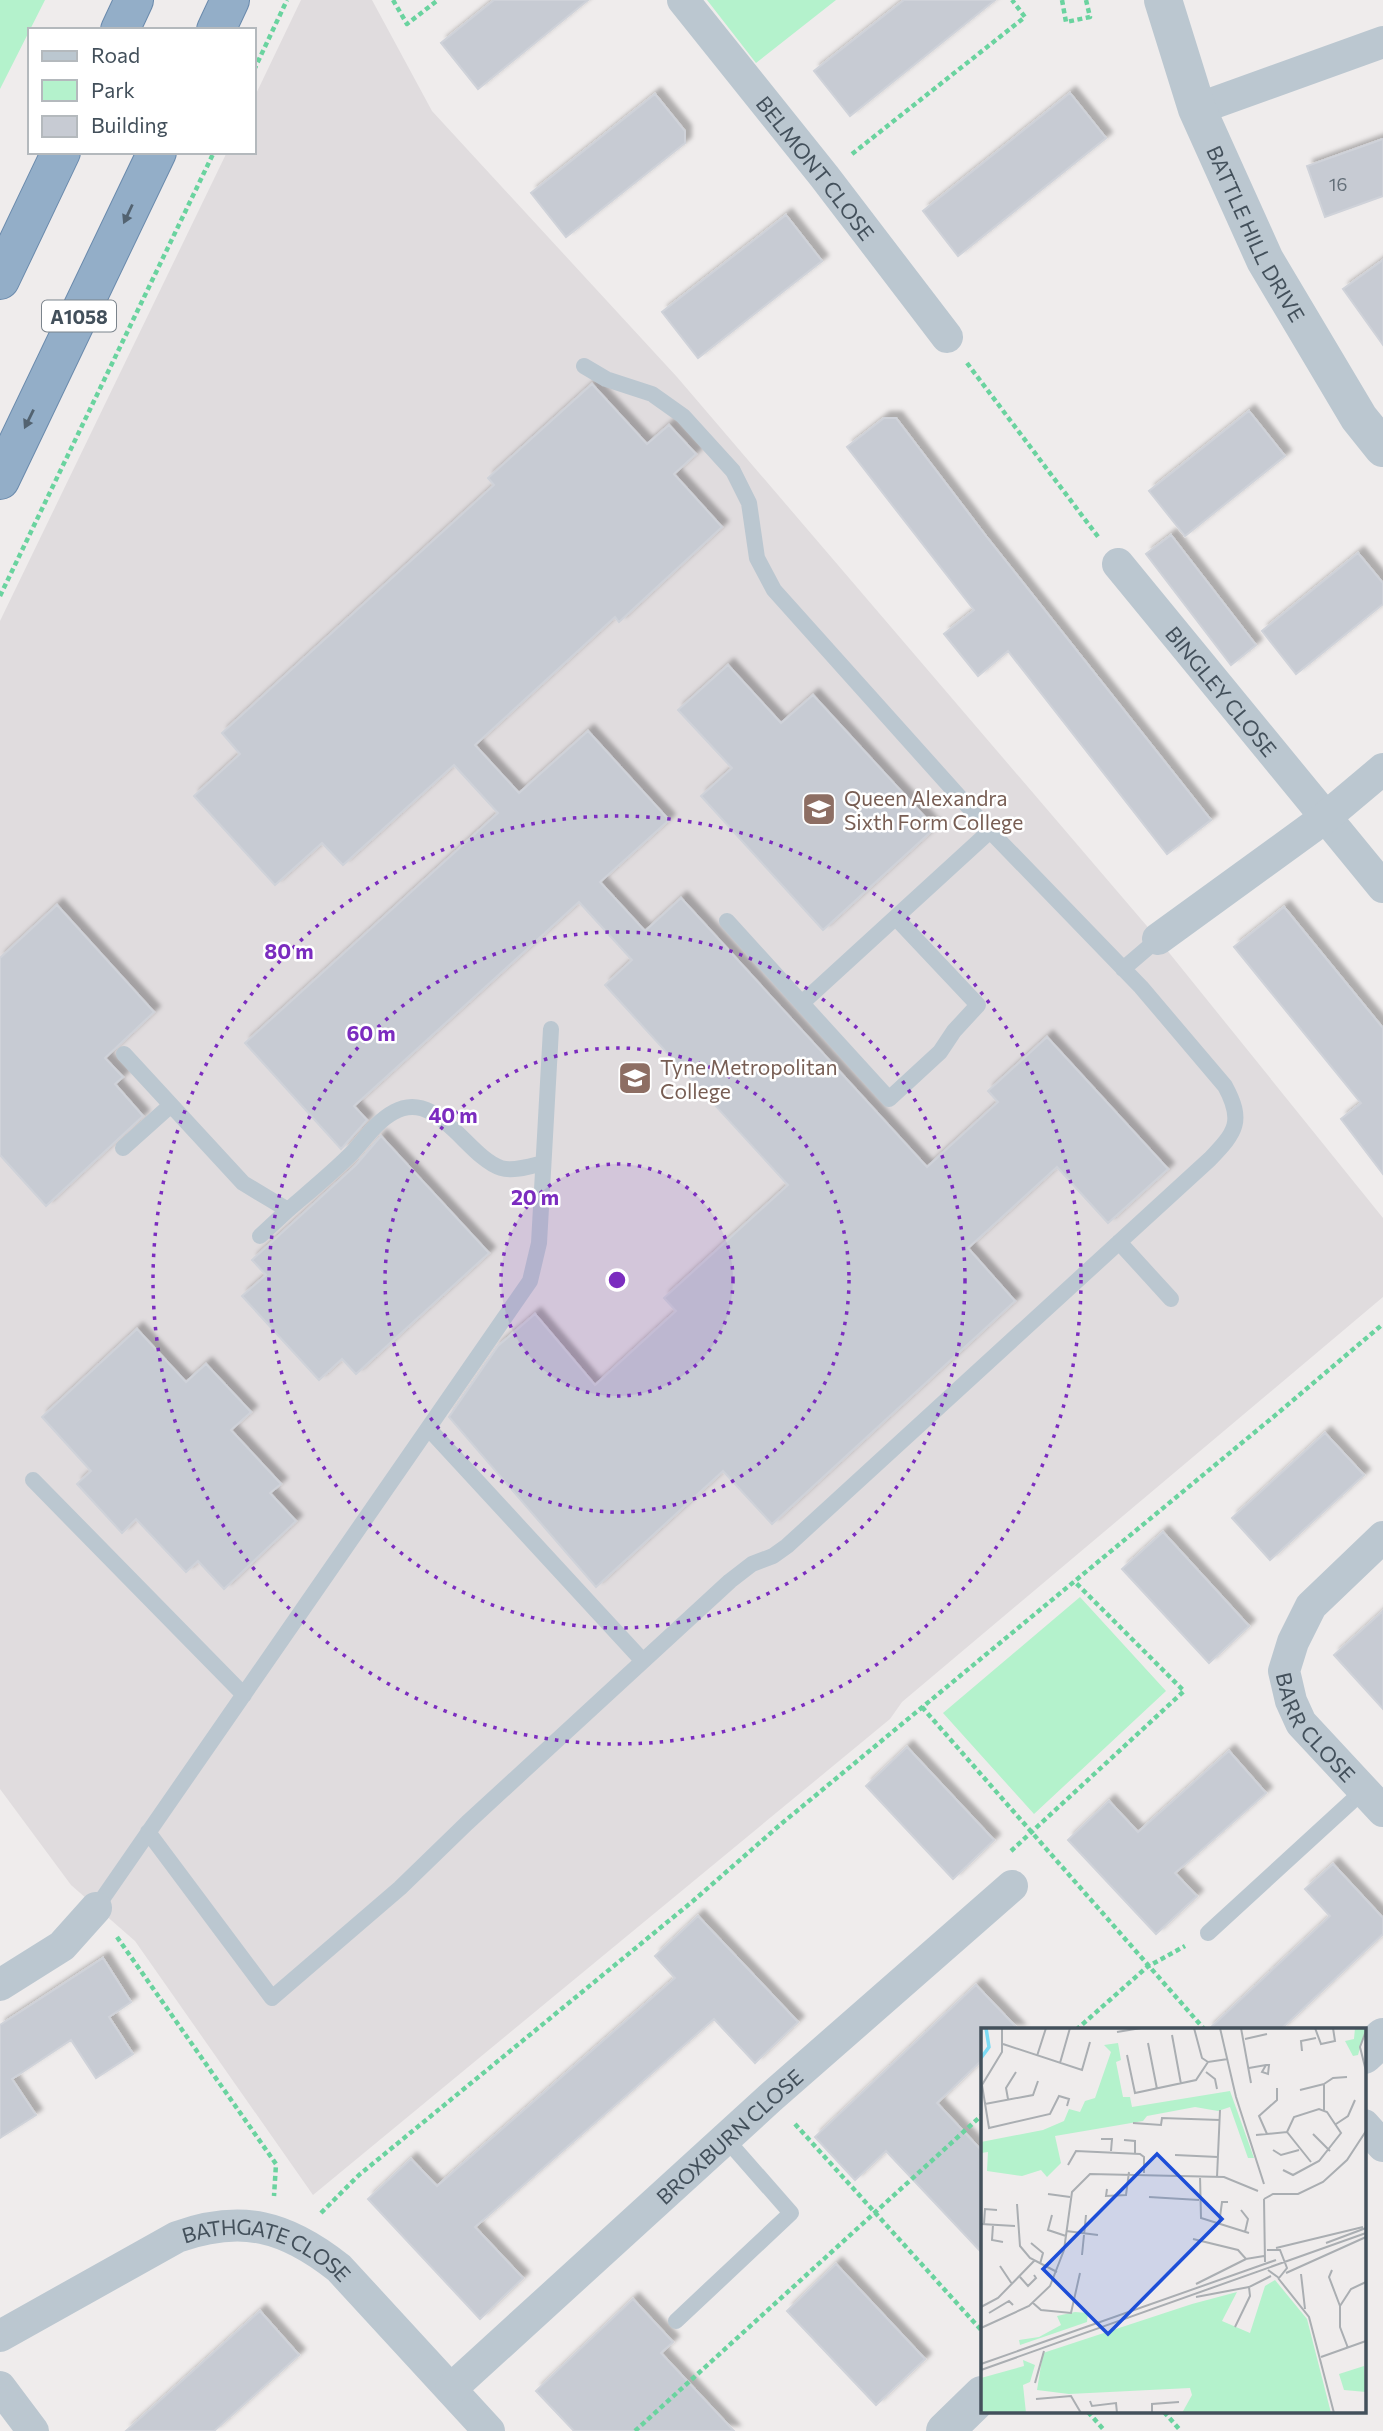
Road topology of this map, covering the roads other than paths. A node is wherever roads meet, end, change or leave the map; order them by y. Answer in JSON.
{"nodes":[{"id":1,"x":123,"y":0,"type":"edge"},
{"id":2,"x":134,"y":0,"type":"edge"},
{"id":3,"x":230,"y":0,"type":"edge"},
{"id":4,"x":682,"y":0,"type":"edge"},
{"id":5,"x":1163,"y":0,"type":"edge"},
{"id":6,"x":111,"y":28,"type":"edge"},
{"id":7,"x":121,"y":28,"type":"edge"},
{"id":8,"x":217,"y":28,"type":"edge"},
{"id":9,"x":1383,"y":42,"type":"edge"},
{"id":10,"x":1197,"y":109,"type":"junction"},
{"id":11,"x":58,"y":154,"type":"edge"},
{"id":12,"x":156,"y":154,"type":"edge"},
{"id":13,"x":3,"y":274,"type":"edge"},
{"id":14,"x":947,"y":337,"type":"road end"},
{"id":15,"x":584,"y":366,"type":"dead end"},
{"id":16,"x":1383,"y":448,"type":"edge"},
{"id":17,"x":0,"y":480,"type":"edge"},
{"id":18,"x":1118,"y":564,"type":"road end"},
{"id":19,"x":1383,"y":769,"type":"edge"},
{"id":20,"x":1326,"y":817,"type":"junction"},
{"id":21,"x":990,"y":831,"type":"junction"},
{"id":22,"x":1383,"y":887,"type":"edge"},
{"id":23,"x":896,"y":918,"type":"junction"},
{"id":24,"x":727,"y":921,"type":"dead end"},
{"id":25,"x":1158,"y":939,"type":"joint"},
{"id":26,"x":1123,"y":969,"type":"junction"},
{"id":27,"x":803,"y":1002,"type":"junction"},
{"id":28,"x":551,"y":1029,"type":"dead end"},
{"id":29,"x":124,"y":1055,"type":"dead end"},
{"id":30,"x":171,"y":1105,"type":"junction"},
{"id":31,"x":124,"y":1148,"type":"dead end"},
{"id":32,"x":543,"y":1163,"type":"junction"},
{"id":33,"x":288,"y":1210,"type":"junction"},
{"id":34,"x":260,"y":1236,"type":"dead end"},
{"id":35,"x":1119,"y":1242,"type":"junction"},
{"id":36,"x":1171,"y":1299,"type":"dead end"},
{"id":37,"x":429,"y":1429,"type":"junction"},
{"id":38,"x":33,"y":1480,"type":"dead end"},
{"id":39,"x":1383,"y":1537,"type":"edge"},
{"id":40,"x":642,"y":1660,"type":"junction"},
{"id":41,"x":244,"y":1695,"type":"junction"},
{"id":42,"x":1373,"y":1801,"type":"edge"},
{"id":43,"x":148,"y":1832,"type":"junction"},
{"id":44,"x":1012,"y":1885,"type":"road end"},
{"id":45,"x":96,"y":1908,"type":"joint"},
{"id":46,"x":1208,"y":1933,"type":"road end"},
{"id":47,"x":0,"y":1984,"type":"edge"},
{"id":48,"x":1383,"y":2038,"type":"edge"},
{"id":49,"x":1366,"y":2053,"type":"edge"},
{"id":50,"x":1366,"y":2127,"type":"edge"},
{"id":51,"x":726,"y":2139,"type":"junction"},
{"id":52,"x":1383,"y":2146,"type":"edge"},
{"id":53,"x":676,"y":2321,"type":"dead end"},
{"id":54,"x":0,"y":2336,"type":"edge"},
{"id":55,"x":0,"y":2387,"type":"edge"},
{"id":56,"x":451,"y":2389,"type":"junction"},
{"id":57,"x":981,"y":2396,"type":"edge"},
{"id":58,"x":33,"y":2431,"type":"edge"},
{"id":59,"x":489,"y":2431,"type":"edge"},
{"id":60,"x":945,"y":2431,"type":"edge"}],
"edges":[{"from":1,"to":6,"type":"highway"},
{"from":2,"to":7,"type":"highway"},
{"from":3,"to":8,"type":"highway"},
{"from":4,"to":14,"type":"street","name":"BELMONT CLOSE"},
{"from":5,"to":10,"type":"street","name":"BATTLE HILL DRIVE"},
{"from":9,"to":10,"type":"street"},
{"from":10,"to":16,"type":"street","name":"BATTLE HILL DRIVE"},
{"from":11,"to":13,"type":"highway"},
{"from":12,"to":17,"type":"highway","number":"A1058","one_way":true},
{"from":15,"to":21,"type":"lane"},
{"from":18,"to":20,"type":"street","name":"BINGLEY CLOSE"},
{"from":19,"to":20,"type":"street"},
{"from":20,"to":22,"type":"street","name":"BINGLEY CLOSE"},
{"from":20,"to":25,"type":"street"},
{"from":21,"to":23,"type":"lane"},
{"from":21,"to":26,"type":"lane"},
{"from":23,"to":27,"type":"lane"},
{"from":23,"to":27,"type":"lane"},
{"from":24,"to":27,"type":"lane"},
{"from":25,"to":26,"type":"lane"},
{"from":26,"to":35,"type":"lane"},
{"from":28,"to":32,"type":"lane"},
{"from":29,"to":30,"type":"lane"},
{"from":30,"to":31,"type":"lane"},
{"from":30,"to":33,"type":"lane"},
{"from":32,"to":33,"type":"lane"},
{"from":32,"to":37,"type":"lane"},
{"from":33,"to":34,"type":"lane"},
{"from":35,"to":36,"type":"lane"},
{"from":35,"to":40,"type":"lane"},
{"from":37,"to":40,"type":"lane"},
{"from":37,"to":41,"type":"lane"},
{"from":38,"to":41,"type":"lane"},
{"from":39,"to":42,"type":"street","name":"BARR CLOSE"},
{"from":40,"to":43,"type":"lane"},
{"from":41,"to":43,"type":"lane"},
{"from":42,"to":46,"type":"lane"},
{"from":43,"to":45,"type":"lane"},
{"from":44,"to":51,"type":"street","name":"BROXBURN CLOSE"},
{"from":45,"to":47,"type":"street"},
{"from":48,"to":49,"type":"street"},
{"from":50,"to":52,"type":"street"},
{"from":51,"to":53,"type":"lane"},
{"from":51,"to":56,"type":"street","name":"BROXBURN CLOSE"},
{"from":54,"to":56,"type":"street","name":"BATHGATE CLOSE"},
{"from":55,"to":58,"type":"street"},
{"from":56,"to":59,"type":"street","name":"BATHGATE CLOSE"},
{"from":57,"to":60,"type":"street"}]}
